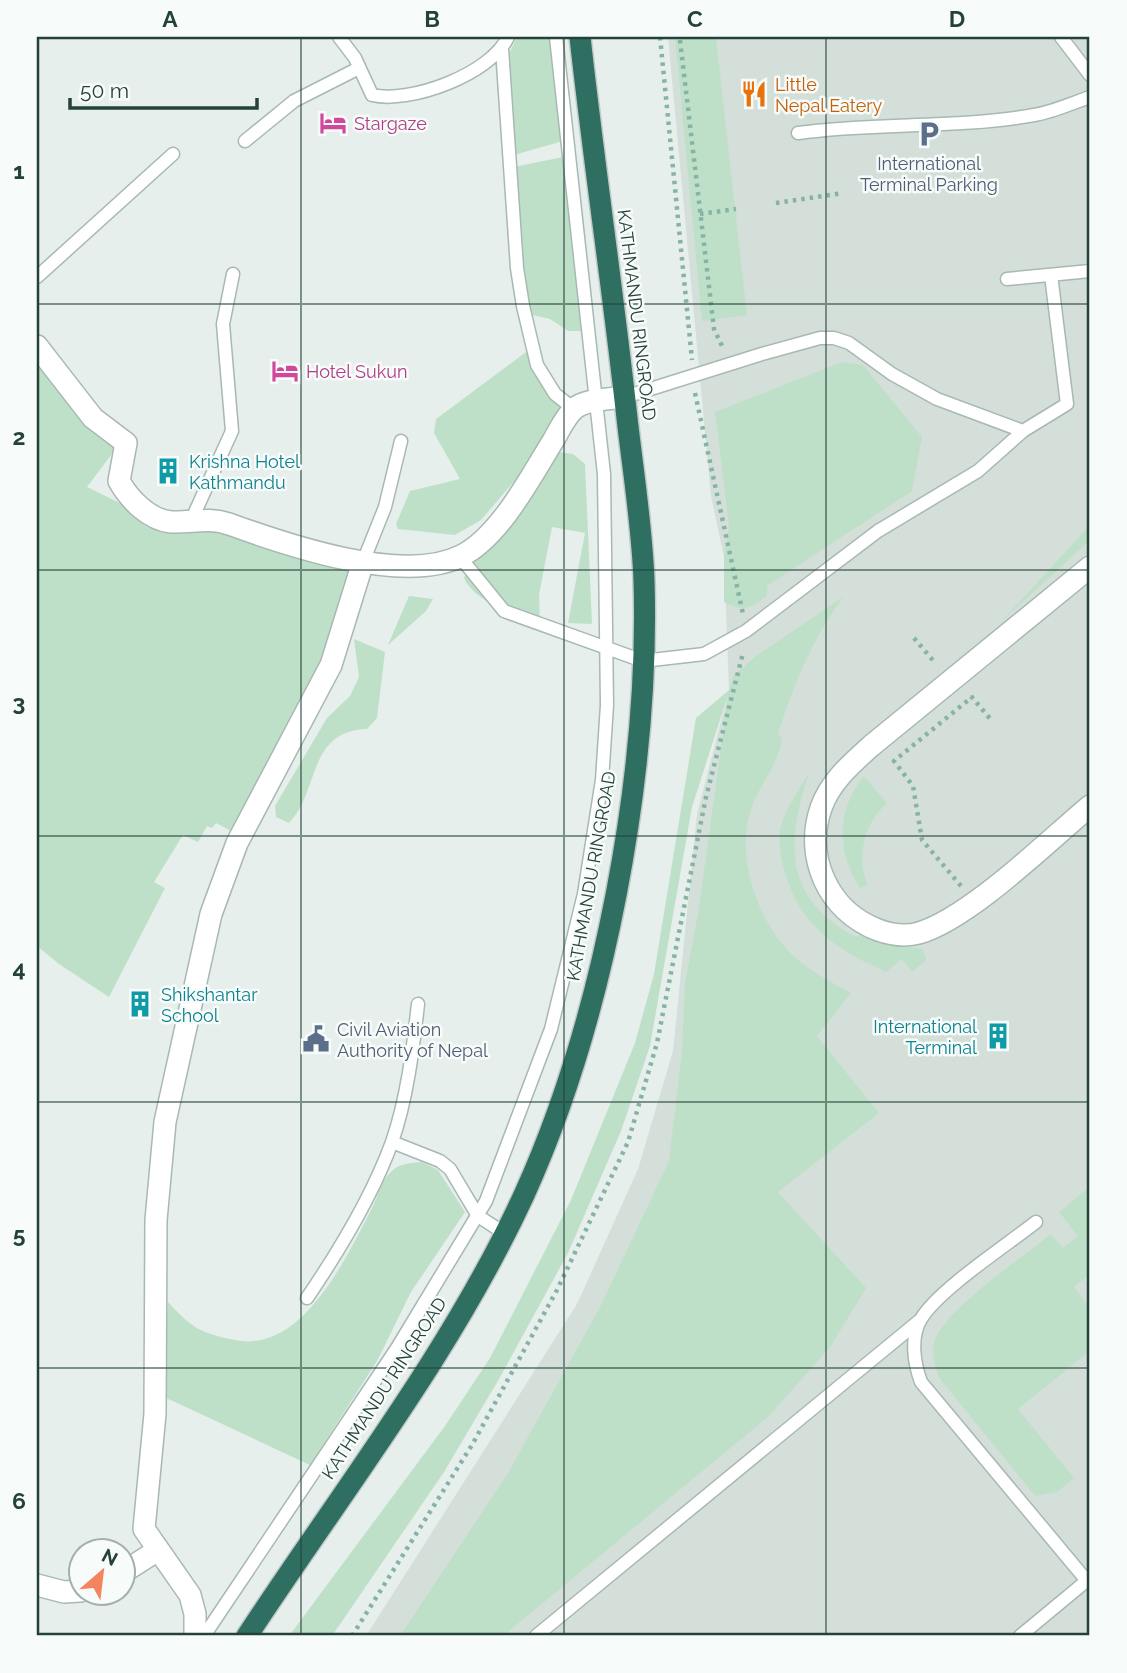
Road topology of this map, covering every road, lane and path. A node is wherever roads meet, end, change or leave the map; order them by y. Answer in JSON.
{"nodes":[{"id":1,"x":339,"y":37,"type":"edge"},
{"id":2,"x":556,"y":37,"type":"edge"},
{"id":3,"x":580,"y":37,"type":"edge"},
{"id":4,"x":1061,"y":37,"type":"edge"},
{"id":5,"x":680,"y":40,"type":"dead end"},
{"id":6,"x":505,"y":43,"type":"edge"},
{"id":7,"x":359,"y":68,"type":"junction"},
{"id":8,"x":1090,"y":75,"type":"edge"},
{"id":9,"x":1090,"y":97,"type":"edge"},
{"id":10,"x":798,"y":133,"type":"dead end"},
{"id":11,"x":245,"y":141,"type":"dead end"},
{"id":12,"x":173,"y":155,"type":"dead end"},
{"id":13,"x":843,"y":193,"type":"dead end"},
{"id":14,"x":776,"y":203,"type":"dead end"},
{"id":15,"x":736,"y":209,"type":"dead end"},
{"id":16,"x":700,"y":214,"type":"junction"},
{"id":17,"x":1090,"y":271,"type":"edge"},
{"id":18,"x":233,"y":274,"type":"dead end"},
{"id":19,"x":1051,"y":275,"type":"junction"},
{"id":20,"x":37,"y":278,"type":"edge"},
{"id":21,"x":1007,"y":279,"type":"dead end"},
{"id":22,"x":37,"y":346,"type":"edge"},
{"id":23,"x":723,"y":366,"type":"junction"},
{"id":24,"x":625,"y":397,"type":"junction"},
{"id":25,"x":596,"y":401,"type":"junction"},
{"id":26,"x":574,"y":409,"type":"junction"},
{"id":27,"x":1023,"y":431,"type":"junction"},
{"id":28,"x":401,"y":441,"type":"dead end"},
{"id":29,"x":191,"y":521,"type":"junction"},
{"id":30,"x":460,"y":557,"type":"junction"},
{"id":31,"x":363,"y":562,"type":"junction"},
{"id":32,"x":1090,"y":567,"type":"edge"},
{"id":33,"x":604,"y":649,"type":"junction"},
{"id":34,"x":643,"y":661,"type":"junction"},
{"id":35,"x":992,"y":721,"type":"dead end"},
{"id":36,"x":1090,"y":806,"type":"edge"},
{"id":37,"x":969,"y":894,"type":"dead end"},
{"id":38,"x":418,"y":1004,"type":"dead end"},
{"id":39,"x":392,"y":1142,"type":"junction"},
{"id":40,"x":478,"y":1216,"type":"junction"},
{"id":41,"x":1036,"y":1222,"type":"dead end"},
{"id":42,"x":505,"y":1233,"type":"junction"},
{"id":43,"x":307,"y":1298,"type":"dead end"},
{"id":44,"x":919,"y":1321,"type":"junction"},
{"id":45,"x":158,"y":1550,"type":"junction"},
{"id":46,"x":136,"y":1564,"type":"edge"},
{"id":47,"x":1089,"y":1579,"type":"edge"},
{"id":48,"x":37,"y":1585,"type":"edge"},
{"id":49,"x":66,"y":1592,"type":"edge"},
{"id":50,"x":194,"y":1636,"type":"edge"},
{"id":51,"x":204,"y":1636,"type":"edge"},
{"id":52,"x":247,"y":1636,"type":"edge"},
{"id":53,"x":536,"y":1636,"type":"edge"},
{"id":54,"x":1020,"y":1636,"type":"edge"}],
"edges":[{"from":1,"to":7,"type":"lane"},
{"from":2,"to":25,"type":"lane"},
{"from":3,"to":24,"type":"highway","name":"KATHMANDU RINGROAD"},
{"from":4,"to":8,"type":"lane"},
{"from":5,"to":16,"type":"path"},
{"from":6,"to":7,"type":"lane"},
{"from":6,"to":26,"type":"lane"},
{"from":7,"to":11,"type":"lane"},
{"from":9,"to":10,"type":"lane"},
{"from":12,"to":20,"type":"lane"},
{"from":13,"to":14,"type":"path"},
{"from":15,"to":16,"type":"path"},
{"from":16,"to":23,"type":"path"},
{"from":17,"to":19,"type":"lane"},
{"from":18,"to":29,"type":"lane"},
{"from":19,"to":21,"type":"lane"},
{"from":19,"to":27,"type":"lane"},
{"from":22,"to":29,"type":"street"},
{"from":23,"to":24,"type":"lane"},
{"from":23,"to":27,"type":"lane"},
{"from":24,"to":25,"type":"street"},
{"from":24,"to":34,"type":"highway","name":"KATHMANDU RINGROAD"},
{"from":25,"to":26,"type":"street"},
{"from":25,"to":33,"type":"lane"},
{"from":26,"to":30,"type":"street"},
{"from":27,"to":34,"type":"lane"},
{"from":28,"to":31,"type":"lane"},
{"from":29,"to":31,"type":"street"},
{"from":30,"to":31,"type":"street"},
{"from":30,"to":33,"type":"lane"},
{"from":31,"to":45,"type":"street"},
{"from":32,"to":36,"type":"street"},
{"from":33,"to":34,"type":"lane"},
{"from":33,"to":40,"type":"lane"},
{"from":34,"to":42,"type":"highway","name":"KATHMANDU RINGROAD"},
{"from":35,"to":37,"type":"path"},
{"from":38,"to":39,"type":"lane"},
{"from":39,"to":40,"type":"lane"},
{"from":39,"to":43,"type":"lane"},
{"from":40,"to":42,"type":"lane"},
{"from":40,"to":51,"type":"lane"},
{"from":41,"to":44,"type":"lane"},
{"from":42,"to":52,"type":"highway","name":"KATHMANDU RINGROAD"},
{"from":44,"to":47,"type":"lane"},
{"from":44,"to":53,"type":"lane"},
{"from":45,"to":46,"type":"street"},
{"from":45,"to":50,"type":"street"},
{"from":47,"to":54,"type":"lane"},
{"from":48,"to":49,"type":"street"}]}
